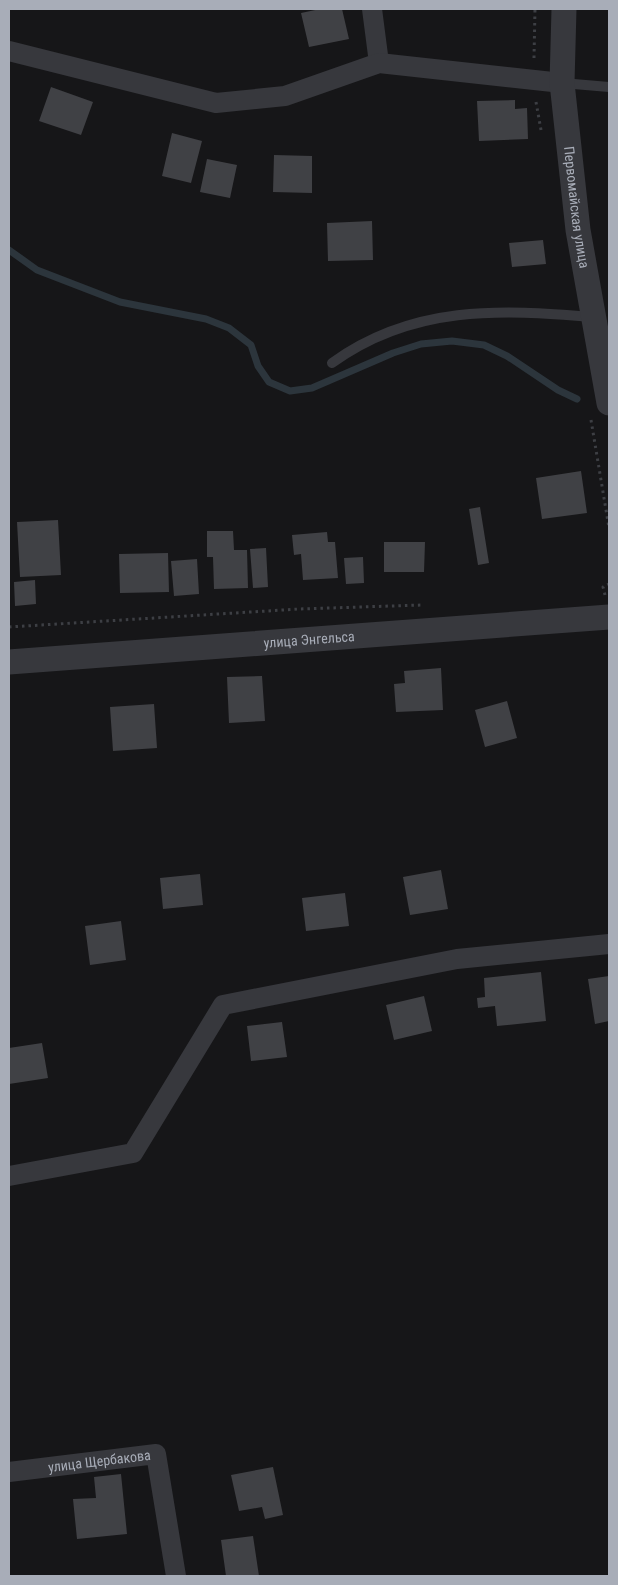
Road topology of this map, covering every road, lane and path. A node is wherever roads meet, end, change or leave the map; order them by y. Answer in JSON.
{"nodes":[{"id":1,"x":372,"y":9,"type":"edge"},
{"id":2,"x":564,"y":9,"type":"edge"},
{"id":3,"x":9,"y":51,"type":"edge"},
{"id":4,"x":379,"y":63,"type":"junction"},
{"id":5,"x":562,"y":83,"type":"junction"},
{"id":6,"x":609,"y":87,"type":"edge"},
{"id":7,"x":593,"y":317,"type":"junction"},
{"id":8,"x":332,"y":363,"type":"dead end"},
{"id":9,"x":609,"y":404,"type":"edge"},
{"id":10,"x":609,"y":584,"type":"edge"},
{"id":11,"x":428,"y":604,"type":"dead end"},
{"id":12,"x":602,"y":608,"type":"edge"},
{"id":13,"x":9,"y":628,"type":"edge"},
{"id":14,"x":9,"y":662,"type":"edge"},
{"id":15,"x":609,"y":944,"type":"edge"},
{"id":16,"x":9,"y":1176,"type":"edge"},
{"id":17,"x":9,"y":1472,"type":"edge"},
{"id":18,"x":176,"y":1576,"type":"edge"}],
"edges":[{"from":1,"to":4,"type":"street"},
{"from":2,"to":5,"type":"street","name":"Первомайская улица"},
{"from":3,"to":4,"type":"street"},
{"from":4,"to":5,"type":"street"},
{"from":5,"to":6,"type":"lane"},
{"from":5,"to":7,"type":"street","name":"Первомайская улица"},
{"from":7,"to":8,"type":"lane"},
{"from":7,"to":9,"type":"street","name":"Первомайская улица"},
{"from":10,"to":12,"type":"path"},
{"from":11,"to":13,"type":"path"},
{"from":12,"to":14,"type":"street","name":"улица Энгельса"},
{"from":15,"to":16,"type":"street"},
{"from":17,"to":18,"type":"street","name":"улица Щербакова"}]}
